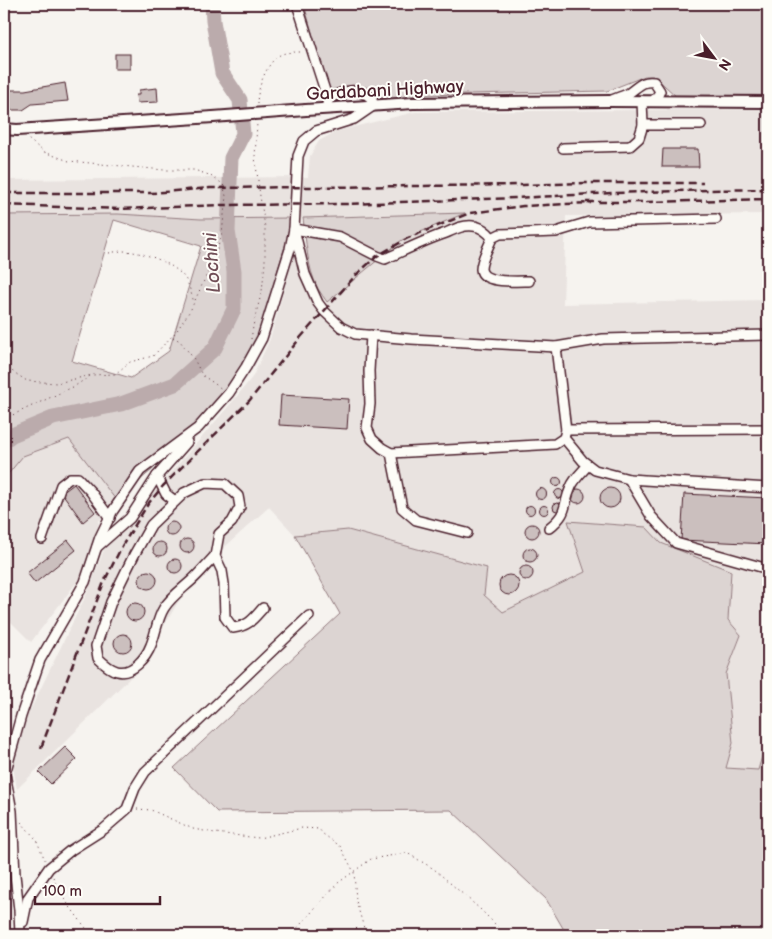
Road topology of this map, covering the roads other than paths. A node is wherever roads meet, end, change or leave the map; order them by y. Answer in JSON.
{"nodes":[{"id":1,"x":297,"y":4,"type":"edge"},
{"id":2,"x":610,"y":101,"type":"junction"},
{"id":3,"x":642,"y":101,"type":"junction"},
{"id":4,"x":653,"y":101,"type":"junction"},
{"id":5,"x":768,"y":102,"type":"edge"},
{"id":6,"x":327,"y":104,"type":"junction"},
{"id":7,"x":373,"y":106,"type":"junction"},
{"id":8,"x":643,"y":125,"type":"junction"},
{"id":9,"x":702,"y":125,"type":"dead end"},
{"id":10,"x":4,"y":129,"type":"edge"},
{"id":11,"x":563,"y":148,"type":"dead end"},
{"id":12,"x":716,"y":219,"type":"dead end"},
{"id":13,"x":294,"y":229,"type":"junction"},
{"id":14,"x":492,"y":238,"type":"junction"},
{"id":15,"x":529,"y":281,"type":"dead end"},
{"id":16,"x":371,"y":335,"type":"junction"},
{"id":17,"x":768,"y":335,"type":"edge"},
{"id":18,"x":556,"y":347,"type":"junction"},
{"id":19,"x":198,"y":428,"type":"junction"},
{"id":20,"x":768,"y":429,"type":"edge"},
{"id":21,"x":565,"y":434,"type":"junction"},
{"id":22,"x":391,"y":453,"type":"junction"},
{"id":23,"x":588,"y":465,"type":"junction"},
{"id":24,"x":157,"y":476,"type":"junction"},
{"id":25,"x":629,"y":479,"type":"junction"},
{"id":26,"x":768,"y":488,"type":"edge"},
{"id":27,"x":175,"y":501,"type":"junction"},
{"id":28,"x":110,"y":518,"type":"junction"},
{"id":29,"x":549,"y":528,"type":"dead end"},
{"id":30,"x":467,"y":533,"type":"dead end"},
{"id":31,"x":42,"y":539,"type":"dead end"},
{"id":32,"x":97,"y":547,"type":"junction"},
{"id":33,"x":215,"y":556,"type":"junction"},
{"id":34,"x":768,"y":569,"type":"edge"},
{"id":35,"x":263,"y":608,"type":"dead end"},
{"id":36,"x":309,"y":616,"type":"dead end"},
{"id":37,"x":20,"y":935,"type":"edge"}],
"edges":[{"from":1,"to":6,"type":"street"},
{"from":2,"to":3,"type":"main road","name":"Gardabani Highway"},
{"from":2,"to":4,"type":"street"},
{"from":2,"to":7,"type":"main road","name":"Gardabani Highway"},
{"from":3,"to":4,"type":"main road","name":"Gardabani Highway"},
{"from":3,"to":8,"type":"street"},
{"from":4,"to":5,"type":"main road","name":"Gardabani Highway"},
{"from":6,"to":7,"type":"main road","name":"Gardabani Highway"},
{"from":6,"to":7,"type":"street"},
{"from":6,"to":10,"type":"main road","name":"Gardabani Highway","bridge":true},
{"from":7,"to":13,"type":"street"},
{"from":8,"to":9,"type":"street"},
{"from":8,"to":11,"type":"street"},
{"from":12,"to":14,"type":"street"},
{"from":13,"to":14,"type":"street"},
{"from":13,"to":16,"type":"street"},
{"from":13,"to":19,"type":"street"},
{"from":14,"to":15,"type":"street"},
{"from":16,"to":18,"type":"street"},
{"from":16,"to":22,"type":"street"},
{"from":17,"to":18,"type":"street"},
{"from":18,"to":21,"type":"street"},
{"from":19,"to":24,"type":"street"},
{"from":19,"to":28,"type":"street"},
{"from":20,"to":21,"type":"street"},
{"from":21,"to":22,"type":"street"},
{"from":21,"to":23,"type":"street"},
{"from":22,"to":30,"type":"street"},
{"from":23,"to":25,"type":"street"},
{"from":23,"to":29,"type":"street"},
{"from":24,"to":27,"type":"street"},
{"from":24,"to":32,"type":"street"},
{"from":25,"to":26,"type":"street"},
{"from":25,"to":34,"type":"street"},
{"from":27,"to":33,"type":"street"},
{"from":27,"to":33,"type":"street"},
{"from":28,"to":31,"type":"street"},
{"from":28,"to":32,"type":"street"},
{"from":32,"to":37,"type":"street"},
{"from":33,"to":35,"type":"street"},
{"from":36,"to":37,"type":"street"}]}
